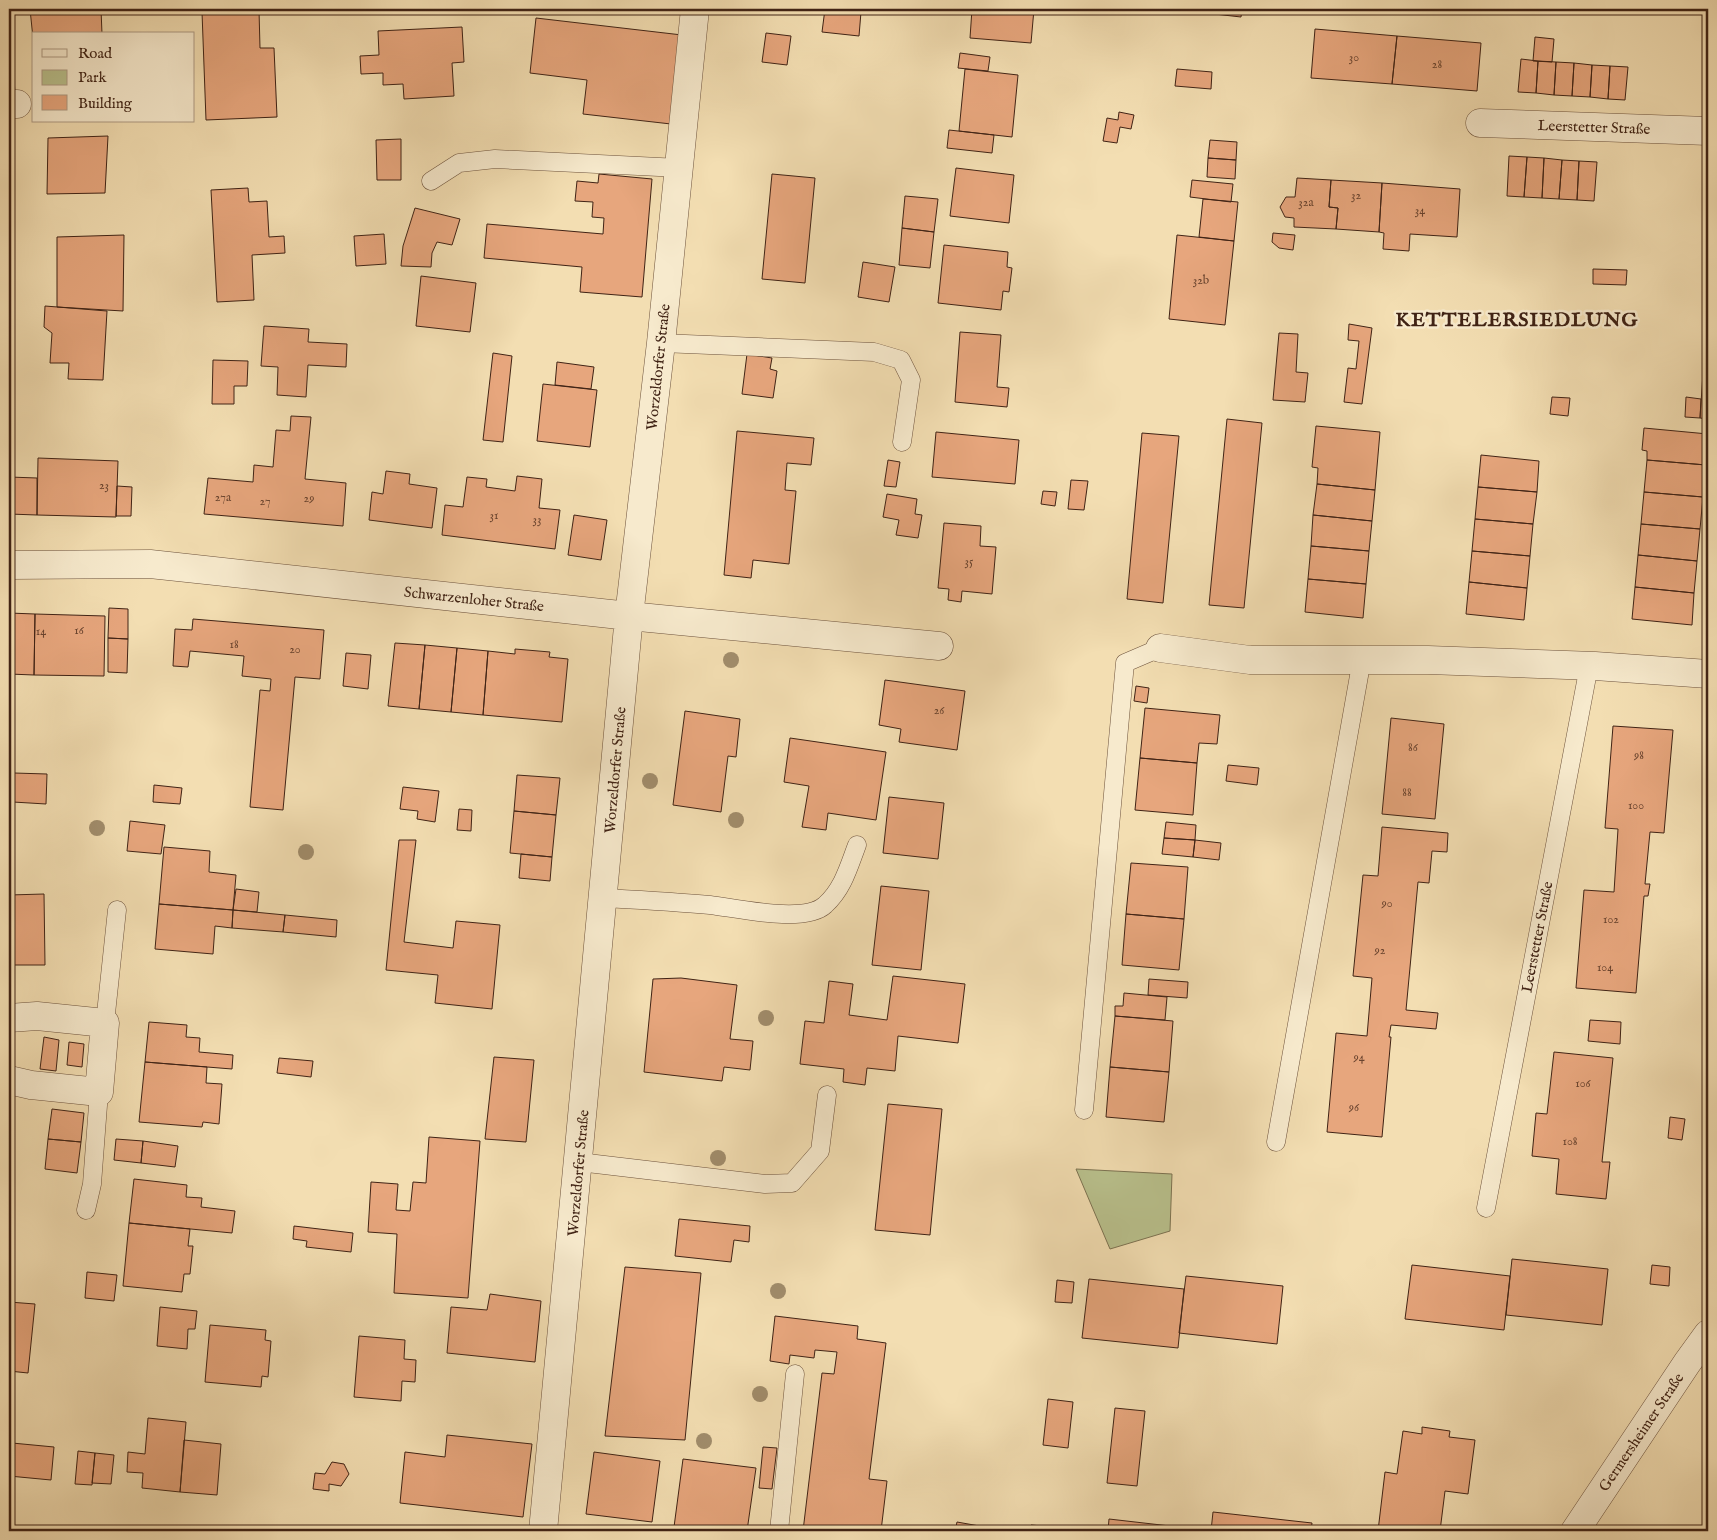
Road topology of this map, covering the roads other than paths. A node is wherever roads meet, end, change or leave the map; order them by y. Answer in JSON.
{"nodes":[{"id":1,"x":695,"y":9,"type":"edge"},
{"id":2,"x":1480,"y":123,"type":"dead end"},
{"id":3,"x":1708,"y":131,"type":"edge"},
{"id":4,"x":680,"y":168,"type":"junction"},
{"id":5,"x":431,"y":181,"type":"dead end"},
{"id":6,"x":661,"y":343,"type":"junction"},
{"id":7,"x":902,"y":442,"type":"dead end"},
{"id":8,"x":9,"y":565,"type":"edge"},
{"id":9,"x":630,"y":616,"type":"junction"},
{"id":10,"x":939,"y":646,"type":"dead end"},
{"id":11,"x":1160,"y":648,"type":"joint"},
{"id":12,"x":1362,"y":658,"type":"junction"},
{"id":13,"x":1589,"y":666,"type":"junction"},
{"id":14,"x":1708,"y":674,"type":"edge"},
{"id":15,"x":857,"y":845,"type":"dead end"},
{"id":16,"x":604,"y":898,"type":"junction"},
{"id":17,"x":117,"y":910,"type":"dead end"},
{"id":18,"x":9,"y":1018,"type":"edge"},
{"id":19,"x":105,"y":1023,"type":"junction"},
{"id":20,"x":9,"y":1080,"type":"edge"},
{"id":21,"x":99,"y":1092,"type":"junction"},
{"id":22,"x":826,"y":1095,"type":"dead end"},
{"id":23,"x":1084,"y":1110,"type":"dead end"},
{"id":24,"x":1276,"y":1142,"type":"dead end"},
{"id":25,"x":579,"y":1162,"type":"junction"},
{"id":26,"x":1486,"y":1208,"type":"dead end"},
{"id":27,"x":86,"y":1210,"type":"dead end"},
{"id":28,"x":1708,"y":1334,"type":"edge"},
{"id":29,"x":795,"y":1374,"type":"dead end"},
{"id":30,"x":543,"y":1531,"type":"edge"},
{"id":31,"x":779,"y":1531,"type":"edge"},
{"id":32,"x":1575,"y":1531,"type":"edge"}],
"edges":[{"from":1,"to":4,"type":"street","name":"Worzeldorfer Straße"},
{"from":2,"to":3,"type":"street","name":"Leerstetter Straße"},
{"from":4,"to":5,"type":"lane"},
{"from":4,"to":6,"type":"street","name":"Worzeldorfer Straße"},
{"from":6,"to":7,"type":"lane"},
{"from":6,"to":9,"type":"street","name":"Worzeldorfer Straße"},
{"from":8,"to":9,"type":"street","name":"Schwarzenloher Straße"},
{"from":9,"to":10,"type":"street","name":"Schwarzenloher Straße"},
{"from":9,"to":16,"type":"street","name":"Worzeldorfer Straße"},
{"from":11,"to":12,"type":"street"},
{"from":11,"to":23,"type":"lane"},
{"from":12,"to":13,"type":"street"},
{"from":12,"to":24,"type":"lane"},
{"from":13,"to":14,"type":"street"},
{"from":13,"to":26,"type":"lane","name":"Leerstetter Straße"},
{"from":15,"to":16,"type":"lane"},
{"from":16,"to":25,"type":"street","name":"Worzeldorfer Straße"},
{"from":17,"to":19,"type":"lane"},
{"from":18,"to":19,"type":"street"},
{"from":19,"to":21,"type":"street"},
{"from":20,"to":21,"type":"street"},
{"from":21,"to":27,"type":"lane"},
{"from":22,"to":25,"type":"lane"},
{"from":25,"to":30,"type":"street","name":"Worzeldorfer Straße"},
{"from":28,"to":32,"type":"street","name":"Germersheimer Straße"},
{"from":29,"to":31,"type":"lane"}]}
